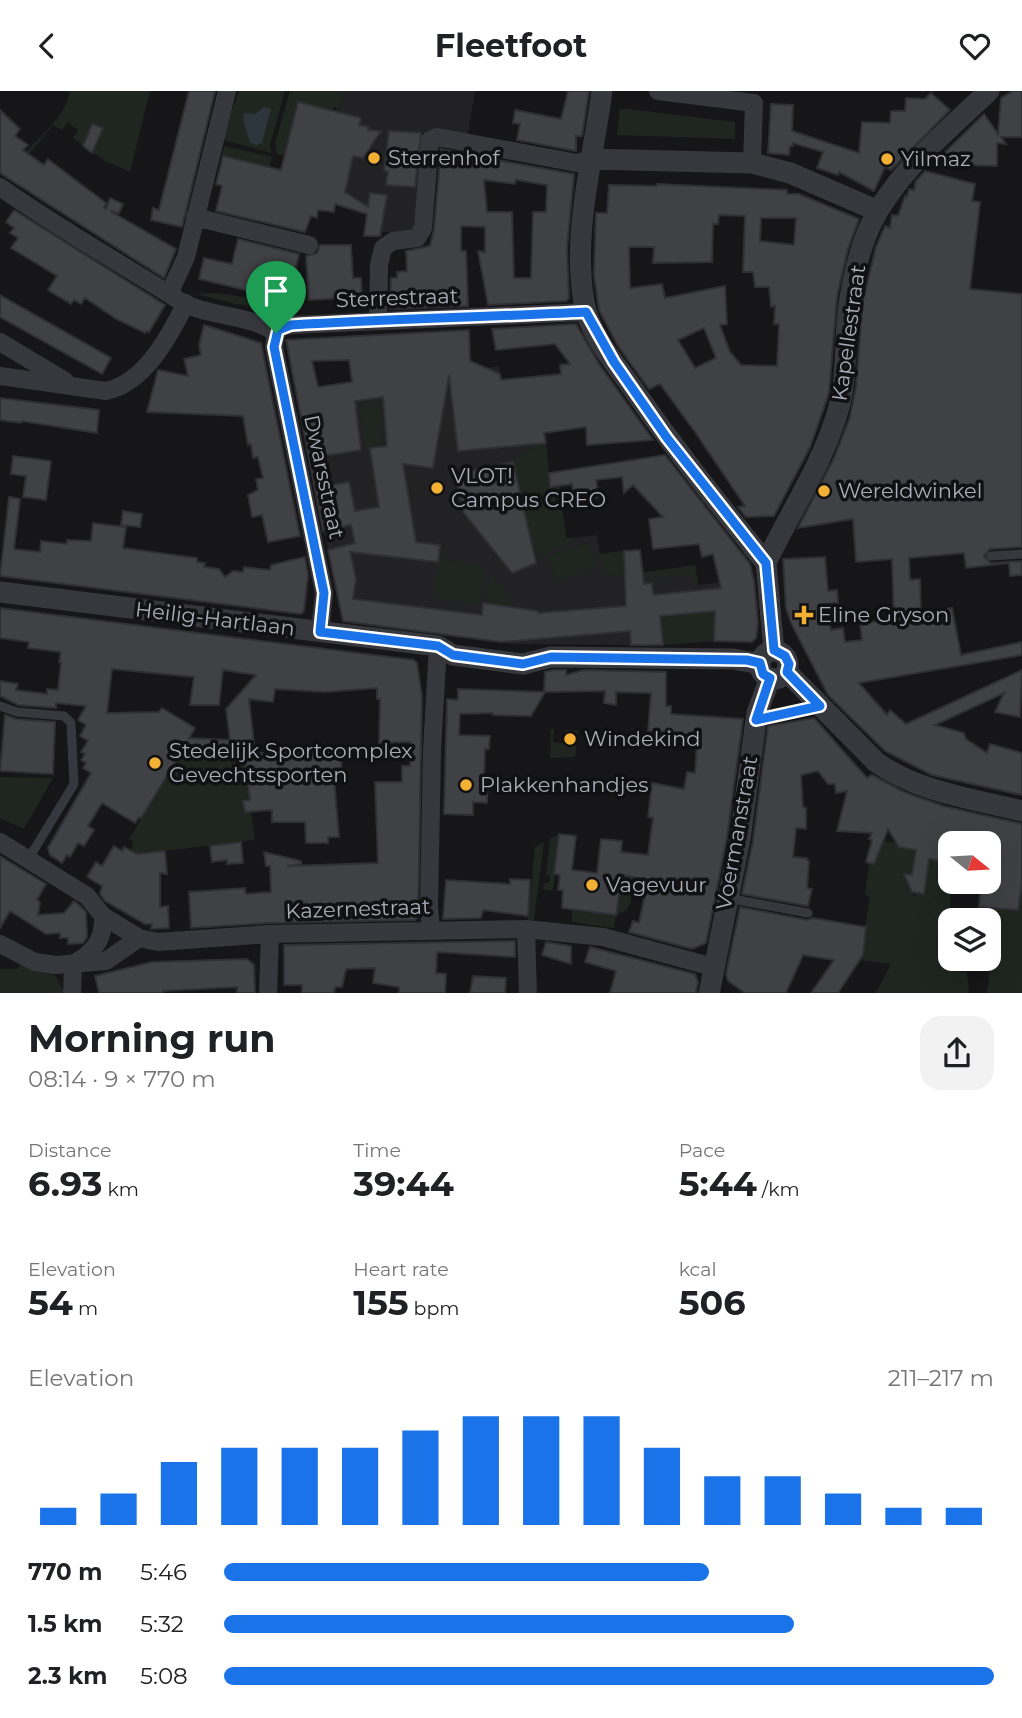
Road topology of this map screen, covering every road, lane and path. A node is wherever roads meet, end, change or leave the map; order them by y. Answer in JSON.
{"nodes":[{"id":1,"x":226,"y":91,"type":"edge"},
{"id":2,"x":602,"y":91,"type":"edge"},
{"id":3,"x":658,"y":91,"type":"edge"},
{"id":4,"x":989,"y":91,"type":"edge"},
{"id":5,"x":590,"y":159,"type":"junction"},
{"id":6,"x":752,"y":163,"type":"junction"},
{"id":7,"x":0,"y":187,"type":"edge"},
{"id":8,"x":878,"y":211,"type":"junction"},
{"id":9,"x":195,"y":217,"type":"junction"},
{"id":10,"x":309,"y":245,"type":"dead end"},
{"id":11,"x":170,"y":292,"type":"junction"},
{"id":12,"x":186,"y":303,"type":"junction"},
{"id":13,"x":586,"y":312,"type":"junction"},
{"id":14,"x":378,"y":320,"type":"junction"},
{"id":15,"x":276,"y":333,"type":"junction"},
{"id":16,"x":0,"y":342,"type":"edge"},
{"id":17,"x":30,"y":359,"type":"junction"},
{"id":18,"x":0,"y":376,"type":"edge"},
{"id":19,"x":24,"y":379,"type":"junction"},
{"id":20,"x":71,"y":384,"type":"junction"},
{"id":21,"x":1022,"y":554,"type":"edge"},
{"id":22,"x":991,"y":557,"type":"dead end"},
{"id":23,"x":766,"y":563,"type":"junction"},
{"id":24,"x":0,"y":592,"type":"edge"},
{"id":25,"x":320,"y":632,"type":"junction"},
{"id":26,"x":438,"y":646,"type":"junction"},
{"id":27,"x":773,"y":666,"type":"junction"},
{"id":28,"x":0,"y":706,"type":"edge"},
{"id":29,"x":820,"y":706,"type":"junction"},
{"id":30,"x":756,"y":720,"type":"junction"},
{"id":31,"x":1022,"y":811,"type":"edge"},
{"id":32,"x":0,"y":842,"type":"edge"},
{"id":33,"x":29,"y":859,"type":"junction"},
{"id":34,"x":727,"y":898,"type":"junction"},
{"id":35,"x":808,"y":913,"type":"dead end"},
{"id":36,"x":103,"y":916,"type":"junction"},
{"id":37,"x":526,"y":929,"type":"junction"},
{"id":38,"x":431,"y":930,"type":"junction"},
{"id":39,"x":270,"y":934,"type":"junction"},
{"id":40,"x":139,"y":938,"type":"junction"},
{"id":41,"x":0,"y":944,"type":"edge"},
{"id":42,"x":73,"y":964,"type":"junction"},
{"id":43,"x":713,"y":967,"type":"junction"},
{"id":44,"x":713,"y":991,"type":"edge"},
{"id":45,"x":72,"y":993,"type":"edge"},
{"id":46,"x":268,"y":993,"type":"edge"},
{"id":47,"x":527,"y":993,"type":"edge"}],
"edges":[{"from":1,"to":9,"type":"street"},
{"from":2,"to":5,"type":"street"},
{"from":3,"to":6,"type":"street"},
{"from":4,"to":8,"type":"street","name":"Kapellestraat"},
{"from":5,"to":6,"type":"street"},
{"from":5,"to":13,"type":"street"},
{"from":5,"to":14,"type":"street"},
{"from":6,"to":8,"type":"street"},
{"from":7,"to":11,"type":"street"},
{"from":8,"to":23,"type":"street","name":"Kapellestraat"},
{"from":9,"to":10,"type":"street"},
{"from":9,"to":11,"type":"street"},
{"from":11,"to":12,"type":"street"},
{"from":12,"to":15,"type":"street"},
{"from":12,"to":20,"type":"street"},
{"from":13,"to":14,"type":"street","name":"Sterrestraat"},
{"from":13,"to":23,"type":"street"},
{"from":14,"to":15,"type":"street","name":"Sterrestraat"},
{"from":15,"to":25,"type":"street","name":"Dwarsstraat"},
{"from":16,"to":17,"type":"street"},
{"from":17,"to":19,"type":"street"},
{"from":17,"to":20,"type":"street"},
{"from":18,"to":19,"type":"street"},
{"from":19,"to":20,"type":"street"},
{"from":21,"to":22,"type":"lane"},
{"from":23,"to":27,"type":"street"},
{"from":24,"to":25,"type":"street","name":"Heilig-Hartlaan"},
{"from":25,"to":26,"type":"street","name":"Heilig-Hartlaan"},
{"from":26,"to":27,"type":"street","name":"Heilig-Hartlaan"},
{"from":26,"to":38,"type":"street"},
{"from":27,"to":29,"type":"street"},
{"from":27,"to":30,"type":"street","name":"Voermanstraat"},
{"from":28,"to":33,"type":"lane"},
{"from":29,"to":30,"type":"street"},
{"from":29,"to":31,"type":"street"},
{"from":30,"to":34,"type":"street","name":"Voermanstraat"},
{"from":32,"to":33,"type":"street","name":"Kazernestraat"},
{"from":33,"to":36,"type":"street","name":"Kazernestraat"},
{"from":34,"to":35,"type":"lane"},
{"from":34,"to":43,"type":"street","name":"Voermanstraat"},
{"from":36,"to":40,"type":"street","name":"Kazernestraat"},
{"from":36,"to":42,"type":"street"},
{"from":37,"to":38,"type":"street","name":"Kazernestraat"},
{"from":37,"to":43,"type":"street","name":"Kazernestraat"},
{"from":37,"to":47,"type":"street"},
{"from":38,"to":39,"type":"street","name":"Kazernestraat"},
{"from":39,"to":40,"type":"street","name":"Kazernestraat"},
{"from":39,"to":46,"type":"street"},
{"from":40,"to":42,"type":"street"},
{"from":41,"to":42,"type":"street"},
{"from":42,"to":45,"type":"street"},
{"from":43,"to":44,"type":"street","name":"Voermanstraat"}]}
